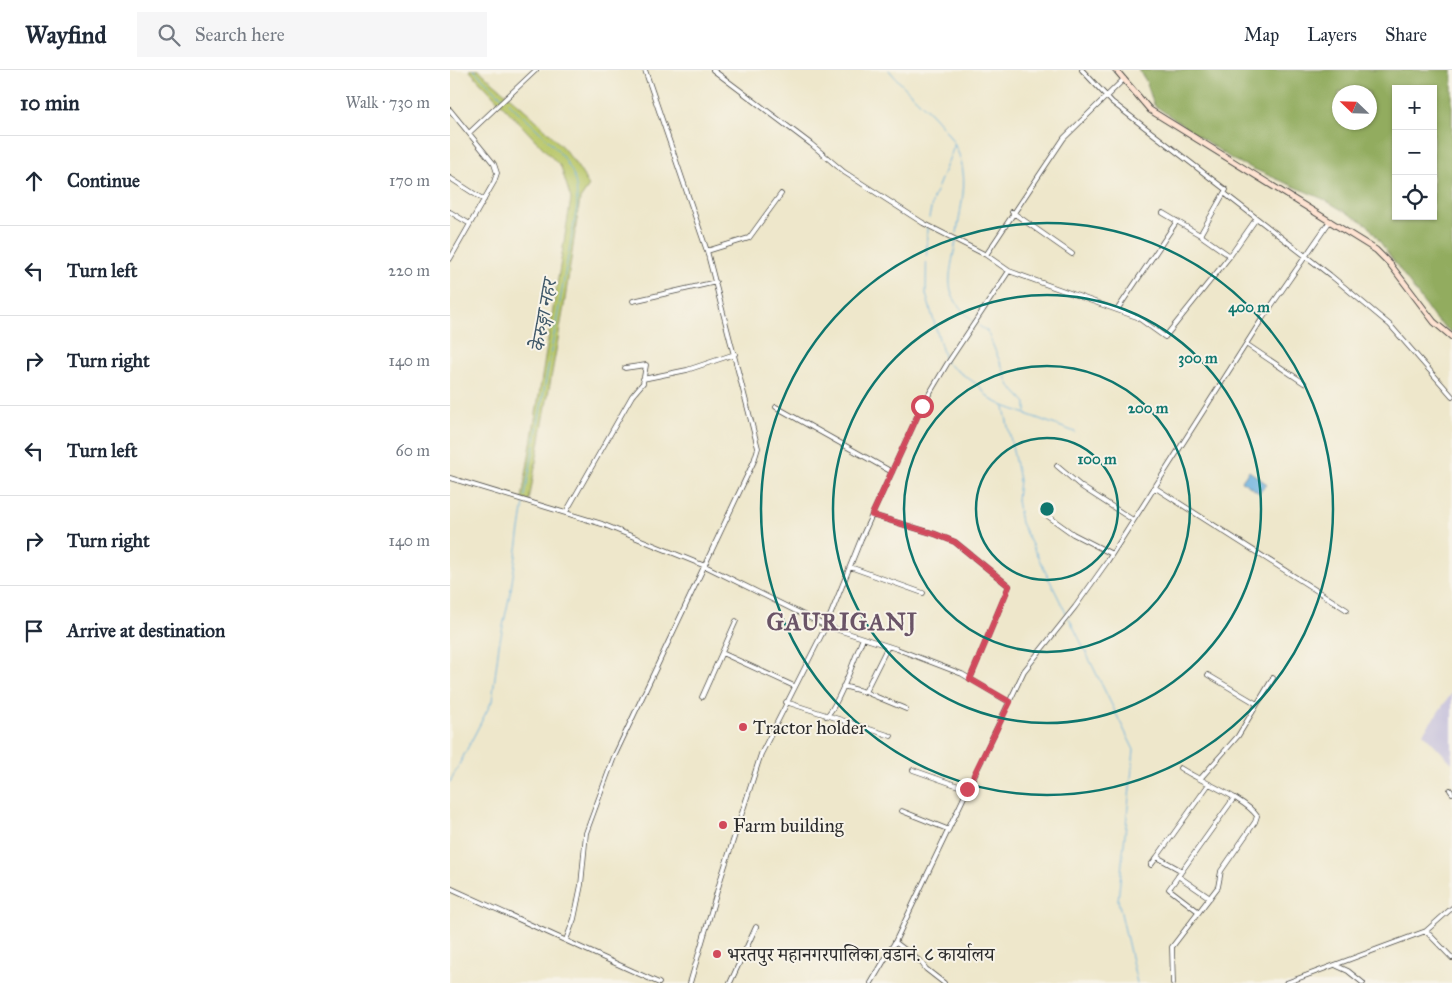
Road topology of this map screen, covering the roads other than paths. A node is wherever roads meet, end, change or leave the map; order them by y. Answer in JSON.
{"nodes":[{"id":1,"x":536,"y":70,"type":"edge"},
{"id":2,"x":645,"y":70,"type":"edge"},
{"id":3,"x":713,"y":70,"type":"edge"},
{"id":4,"x":1082,"y":70,"type":"edge"},
{"id":5,"x":1116,"y":70,"type":"edge"},
{"id":6,"x":1124,"y":79,"type":"junction"},
{"id":7,"x":1106,"y":96,"type":"junction"},
{"id":8,"x":450,"y":110,"type":"edge"},
{"id":9,"x":469,"y":133,"type":"junction"},
{"id":10,"x":450,"y":178,"type":"edge"},
{"id":11,"x":1224,"y":193,"type":"junction"},
{"id":12,"x":781,"y":194,"type":"dead end"},
{"id":13,"x":484,"y":200,"type":"junction"},
{"id":14,"x":450,"y":212,"type":"edge"},
{"id":15,"x":1012,"y":212,"type":"junction"},
{"id":16,"x":1163,"y":213,"type":"dead end"},
{"id":17,"x":1256,"y":219,"type":"junction"},
{"id":18,"x":1176,"y":221,"type":"junction"},
{"id":19,"x":1330,"y":221,"type":"junction"},
{"id":20,"x":470,"y":224,"type":"junction"},
{"id":21,"x":1200,"y":235,"type":"junction"},
{"id":22,"x":707,"y":251,"type":"junction"},
{"id":23,"x":986,"y":254,"type":"junction"},
{"id":24,"x":1072,"y":254,"type":"dead end"},
{"id":25,"x":1230,"y":256,"type":"junction"},
{"id":26,"x":1305,"y":256,"type":"junction"},
{"id":27,"x":450,"y":259,"type":"edge"},
{"id":28,"x":1008,"y":271,"type":"junction"},
{"id":29,"x":716,"y":282,"type":"junction"},
{"id":30,"x":633,"y":301,"type":"dead end"},
{"id":31,"x":1117,"y":310,"type":"junction"},
{"id":32,"x":1452,"y":337,"type":"edge"},
{"id":33,"x":1246,"y":344,"type":"junction"},
{"id":34,"x":735,"y":354,"type":"junction"},
{"id":35,"x":625,"y":368,"type":"dead end"},
{"id":36,"x":643,"y":378,"type":"junction"},
{"id":37,"x":1304,"y":384,"type":"dead end"},
{"id":38,"x":1452,"y":396,"type":"edge"},
{"id":39,"x":776,"y":408,"type":"dead end"},
{"id":40,"x":1057,"y":466,"type":"dead end"},
{"id":41,"x":892,"y":472,"type":"junction"},
{"id":42,"x":450,"y":478,"type":"edge"},
{"id":43,"x":1154,"y":487,"type":"junction"},
{"id":44,"x":566,"y":512,"type":"junction"},
{"id":45,"x":1045,"y":514,"type":"dead end"},
{"id":46,"x":872,"y":515,"type":"junction"},
{"id":47,"x":1133,"y":520,"type":"junction"},
{"id":48,"x":1112,"y":554,"type":"junction"},
{"id":49,"x":705,"y":566,"type":"junction"},
{"id":50,"x":850,"y":567,"type":"junction"},
{"id":51,"x":924,"y":593,"type":"dead end"},
{"id":52,"x":1347,"y":610,"type":"dead end"},
{"id":53,"x":736,"y":621,"type":"dead end"},
{"id":54,"x":826,"y":626,"type":"junction"},
{"id":55,"x":863,"y":638,"type":"junction"},
{"id":56,"x":888,"y":646,"type":"junction"},
{"id":57,"x":722,"y":653,"type":"junction"},
{"id":58,"x":1208,"y":675,"type":"dead end"},
{"id":59,"x":1273,"y":678,"type":"dead end"},
{"id":60,"x":970,"y":679,"type":"junction"},
{"id":61,"x":794,"y":686,"type":"junction"},
{"id":62,"x":843,"y":686,"type":"junction"},
{"id":63,"x":865,"y":692,"type":"junction"},
{"id":64,"x":702,"y":697,"type":"dead end"},
{"id":65,"x":786,"y":702,"type":"junction"},
{"id":66,"x":1010,"y":702,"type":"junction"},
{"id":67,"x":1257,"y":704,"type":"junction"},
{"id":68,"x":906,"y":709,"type":"dead end"},
{"id":69,"x":826,"y":716,"type":"junction"},
{"id":70,"x":891,"y":736,"type":"dead end"},
{"id":71,"x":1180,"y":768,"type":"dead end"},
{"id":72,"x":913,"y":770,"type":"dead end"},
{"id":73,"x":1200,"y":779,"type":"junction"},
{"id":74,"x":1209,"y":784,"type":"junction"},
{"id":75,"x":967,"y":789,"type":"junction"},
{"id":76,"x":1234,"y":798,"type":"junction"},
{"id":77,"x":902,"y":811,"type":"dead end"},
{"id":78,"x":947,"y":829,"type":"junction"},
{"id":79,"x":1157,"y":857,"type":"junction"},
{"id":80,"x":1151,"y":865,"type":"dead end"},
{"id":81,"x":1182,"y":871,"type":"junction"},
{"id":82,"x":1178,"y":876,"type":"junction"},
{"id":83,"x":450,"y":888,"type":"edge"},
{"id":84,"x":1210,"y":898,"type":"junction"},
{"id":85,"x":1452,"y":908,"type":"edge"},
{"id":86,"x":1199,"y":912,"type":"junction"},
{"id":87,"x":756,"y":927,"type":"dead end"},
{"id":88,"x":1426,"y":931,"type":"junction"},
{"id":89,"x":566,"y":940,"type":"junction"},
{"id":90,"x":895,"y":942,"type":"junction"},
{"id":91,"x":1452,"y":958,"type":"edge"},
{"id":92,"x":1337,"y":966,"type":"junction"},
{"id":93,"x":659,"y":983,"type":"edge"},
{"id":94,"x":690,"y":983,"type":"edge"},
{"id":95,"x":730,"y":983,"type":"edge"},
{"id":96,"x":871,"y":983,"type":"edge"},
{"id":97,"x":944,"y":983,"type":"edge"},
{"id":98,"x":1173,"y":983,"type":"edge"},
{"id":99,"x":1286,"y":983,"type":"edge"},
{"id":100,"x":1363,"y":983,"type":"edge"}],
"edges":[{"from":1,"to":9,"type":"street"},
{"from":2,"to":22,"type":"street"},
{"from":3,"to":23,"type":"street"},
{"from":4,"to":7,"type":"street"},
{"from":5,"to":6,"type":"main road"},
{"from":6,"to":7,"type":"street"},
{"from":6,"to":19,"type":"main road"},
{"from":7,"to":11,"type":"street"},
{"from":7,"to":15,"type":"street"},
{"from":8,"to":9,"type":"street"},
{"from":9,"to":13,"type":"street"},
{"from":10,"to":13,"type":"street"},
{"from":11,"to":17,"type":"street"},
{"from":11,"to":21,"type":"street"},
{"from":12,"to":22,"type":"street"},
{"from":13,"to":20,"type":"street"},
{"from":14,"to":20,"type":"street"},
{"from":15,"to":23,"type":"street"},
{"from":15,"to":24,"type":"street"},
{"from":16,"to":18,"type":"street"},
{"from":17,"to":25,"type":"street"},
{"from":17,"to":26,"type":"street"},
{"from":18,"to":21,"type":"street"},
{"from":18,"to":31,"type":"street"},
{"from":19,"to":26,"type":"street"},
{"from":19,"to":32,"type":"main road"},
{"from":20,"to":27,"type":"street"},
{"from":21,"to":25,"type":"street"},
{"from":22,"to":29,"type":"street"},
{"from":23,"to":28,"type":"street"},
{"from":25,"to":31,"type":"street"},
{"from":26,"to":33,"type":"street"},
{"from":26,"to":38,"type":"street"},
{"from":28,"to":31,"type":"street"},
{"from":28,"to":41,"type":"street"},
{"from":29,"to":30,"type":"street"},
{"from":29,"to":34,"type":"street"},
{"from":33,"to":37,"type":"street"},
{"from":33,"to":43,"type":"street"},
{"from":34,"to":36,"type":"street"},
{"from":34,"to":49,"type":"street"},
{"from":35,"to":36,"type":"street"},
{"from":36,"to":44,"type":"street"},
{"from":39,"to":41,"type":"street"},
{"from":40,"to":47,"type":"street"},
{"from":41,"to":46,"type":"street"},
{"from":42,"to":44,"type":"street"},
{"from":43,"to":47,"type":"street"},
{"from":43,"to":52,"type":"street"},
{"from":44,"to":49,"type":"street"},
{"from":45,"to":48,"type":"street"},
{"from":46,"to":50,"type":"street"},
{"from":46,"to":60,"type":"street"},
{"from":47,"to":48,"type":"street"},
{"from":48,"to":66,"type":"street"},
{"from":49,"to":54,"type":"street"},
{"from":49,"to":89,"type":"street"},
{"from":50,"to":51,"type":"street"},
{"from":50,"to":54,"type":"street"},
{"from":53,"to":57,"type":"street"},
{"from":54,"to":55,"type":"street"},
{"from":54,"to":61,"type":"street"},
{"from":55,"to":56,"type":"street"},
{"from":55,"to":62,"type":"street"},
{"from":56,"to":60,"type":"street"},
{"from":56,"to":63,"type":"street"},
{"from":57,"to":61,"type":"street"},
{"from":57,"to":64,"type":"street"},
{"from":58,"to":67,"type":"street"},
{"from":59,"to":67,"type":"street"},
{"from":60,"to":66,"type":"street"},
{"from":61,"to":65,"type":"street"},
{"from":62,"to":63,"type":"street"},
{"from":62,"to":69,"type":"street"},
{"from":63,"to":68,"type":"street"},
{"from":65,"to":69,"type":"street"},
{"from":65,"to":94,"type":"street"},
{"from":66,"to":75,"type":"street"},
{"from":67,"to":73,"type":"street"},
{"from":69,"to":70,"type":"street"},
{"from":71,"to":73,"type":"street"},
{"from":72,"to":75,"type":"street"},
{"from":73,"to":74,"type":"street"},
{"from":74,"to":76,"type":"street"},
{"from":74,"to":79,"type":"street"},
{"from":75,"to":78,"type":"street"},
{"from":76,"to":81,"type":"street"},
{"from":76,"to":84,"type":"street"},
{"from":77,"to":78,"type":"street"},
{"from":78,"to":90,"type":"street"},
{"from":79,"to":80,"type":"street"},
{"from":79,"to":81,"type":"street"},
{"from":81,"to":82,"type":"street"},
{"from":82,"to":84,"type":"street"},
{"from":82,"to":86,"type":"street"},
{"from":83,"to":89,"type":"street"},
{"from":84,"to":86,"type":"street"},
{"from":85,"to":88,"type":"street"},
{"from":86,"to":98,"type":"street"},
{"from":87,"to":95,"type":"street"},
{"from":88,"to":91,"type":"street"},
{"from":88,"to":92,"type":"street"},
{"from":89,"to":93,"type":"street"},
{"from":90,"to":96,"type":"street"},
{"from":90,"to":97,"type":"street"},
{"from":92,"to":99,"type":"street"},
{"from":92,"to":100,"type":"street"}]}
